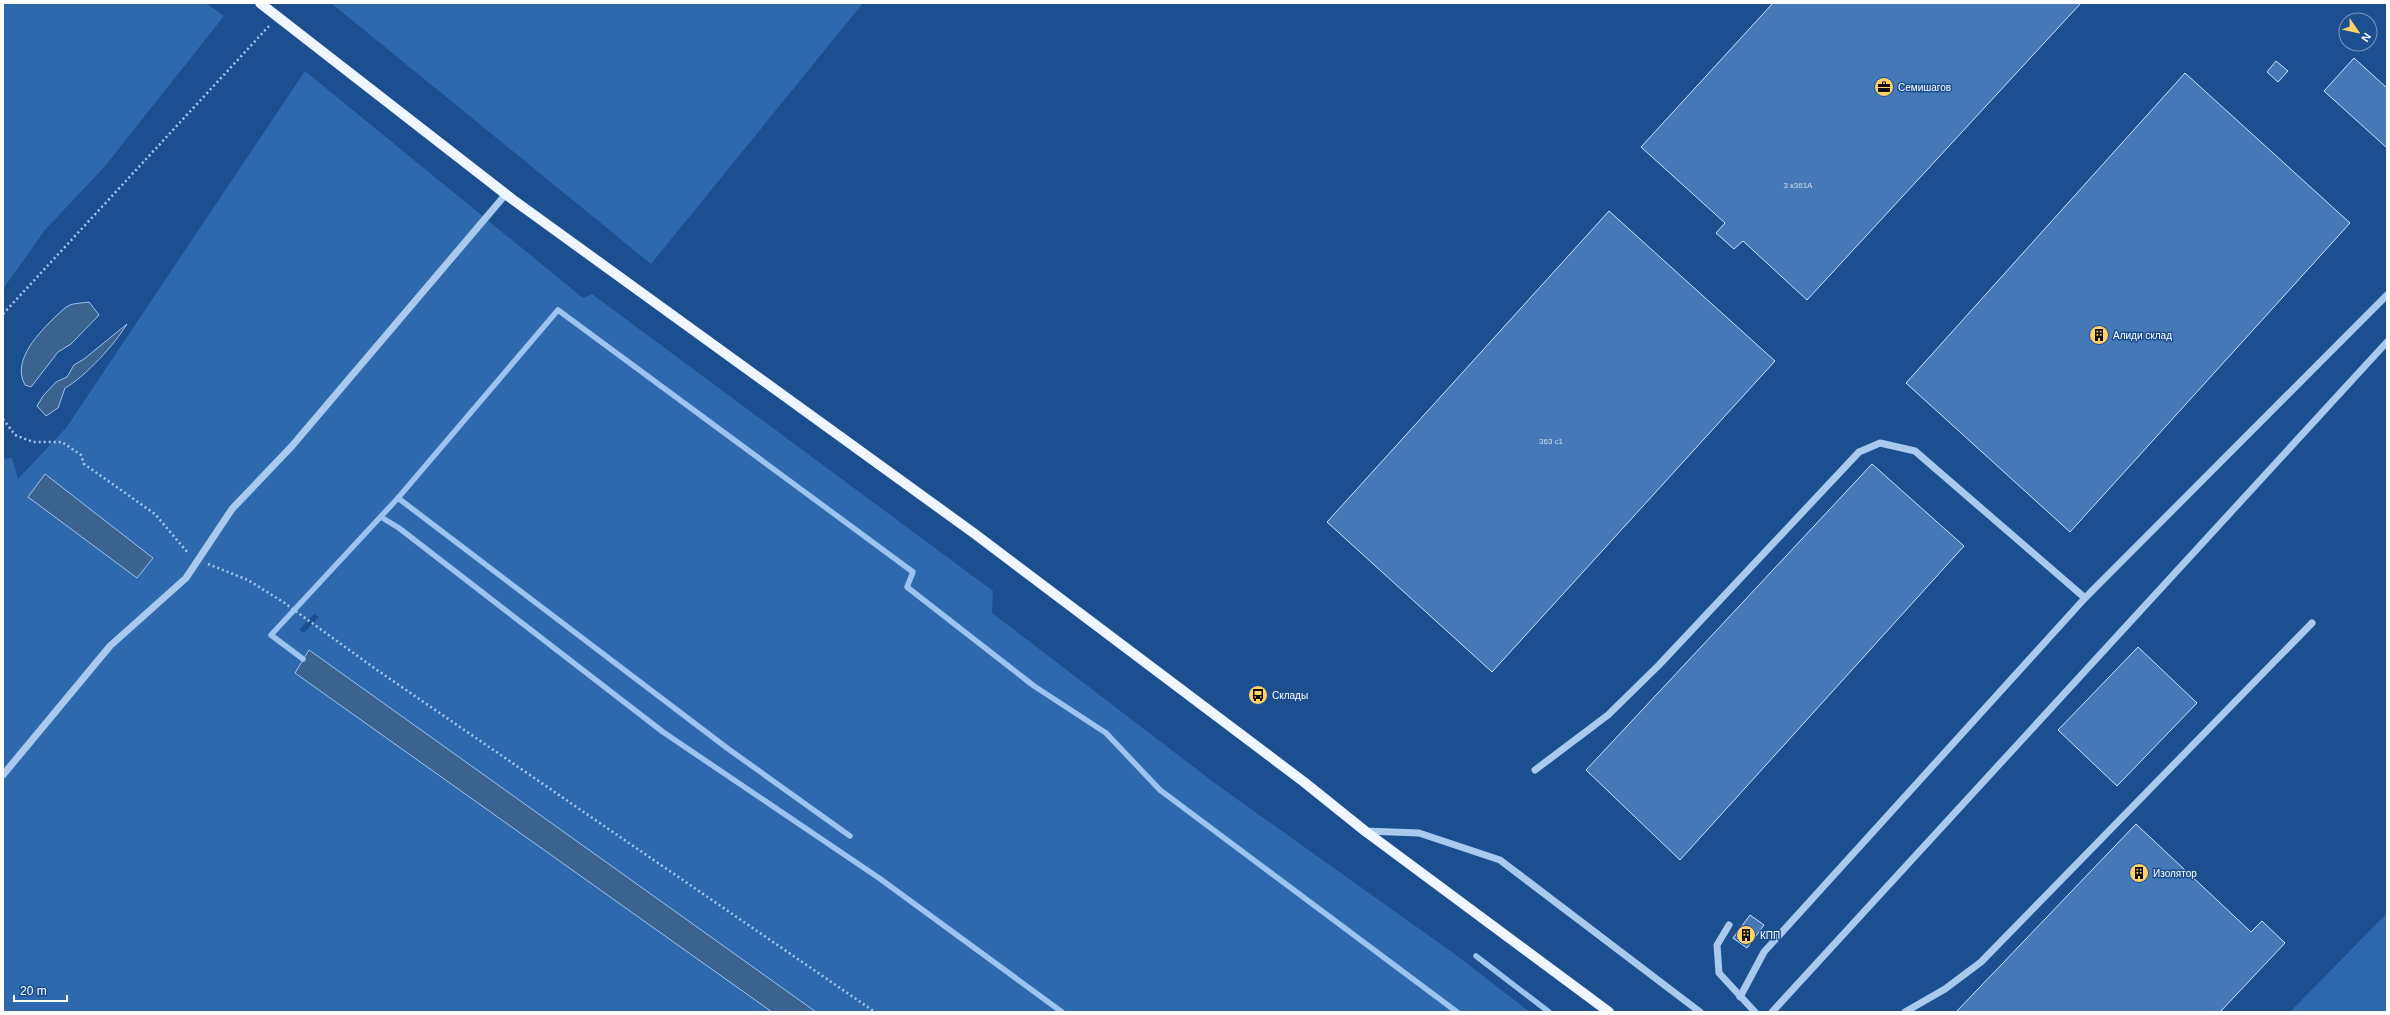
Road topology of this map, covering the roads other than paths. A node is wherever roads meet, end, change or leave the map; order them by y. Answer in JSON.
{"nodes":[{"id":1,"x":260,"y":3,"type":"edge"},
{"id":2,"x":506,"y":194,"type":"junction"},
{"id":3,"x":2387,"y":295,"type":"edge"},
{"id":4,"x":2387,"y":342,"type":"edge"},
{"id":5,"x":2085,"y":598,"type":"junction"},
{"id":6,"x":2312,"y":623,"type":"dead end"},
{"id":7,"x":1535,"y":770,"type":"dead end"},
{"id":8,"x":3,"y":775,"type":"edge"},
{"id":9,"x":1365,"y":831,"type":"junction"},
{"id":10,"x":1729,"y":925,"type":"dead end"},
{"id":11,"x":1740,"y":996,"type":"junction"},
{"id":12,"x":1609,"y":1012,"type":"edge"},
{"id":13,"x":1700,"y":1012,"type":"edge"},
{"id":14,"x":1755,"y":1012,"type":"edge"},
{"id":15,"x":1772,"y":1012,"type":"edge"},
{"id":16,"x":1905,"y":1012,"type":"edge"}],
"edges":[{"from":1,"to":2,"type":"main road"},
{"from":2,"to":8,"type":"lane"},
{"from":2,"to":9,"type":"main road"},
{"from":3,"to":5,"type":"lane"},
{"from":4,"to":15,"type":"lane"},
{"from":5,"to":7,"type":"lane"},
{"from":5,"to":11,"type":"lane"},
{"from":6,"to":16,"type":"lane"},
{"from":9,"to":12,"type":"main road"},
{"from":9,"to":13,"type":"lane"},
{"from":10,"to":11,"type":"lane"},
{"from":11,"to":14,"type":"lane"}]}
